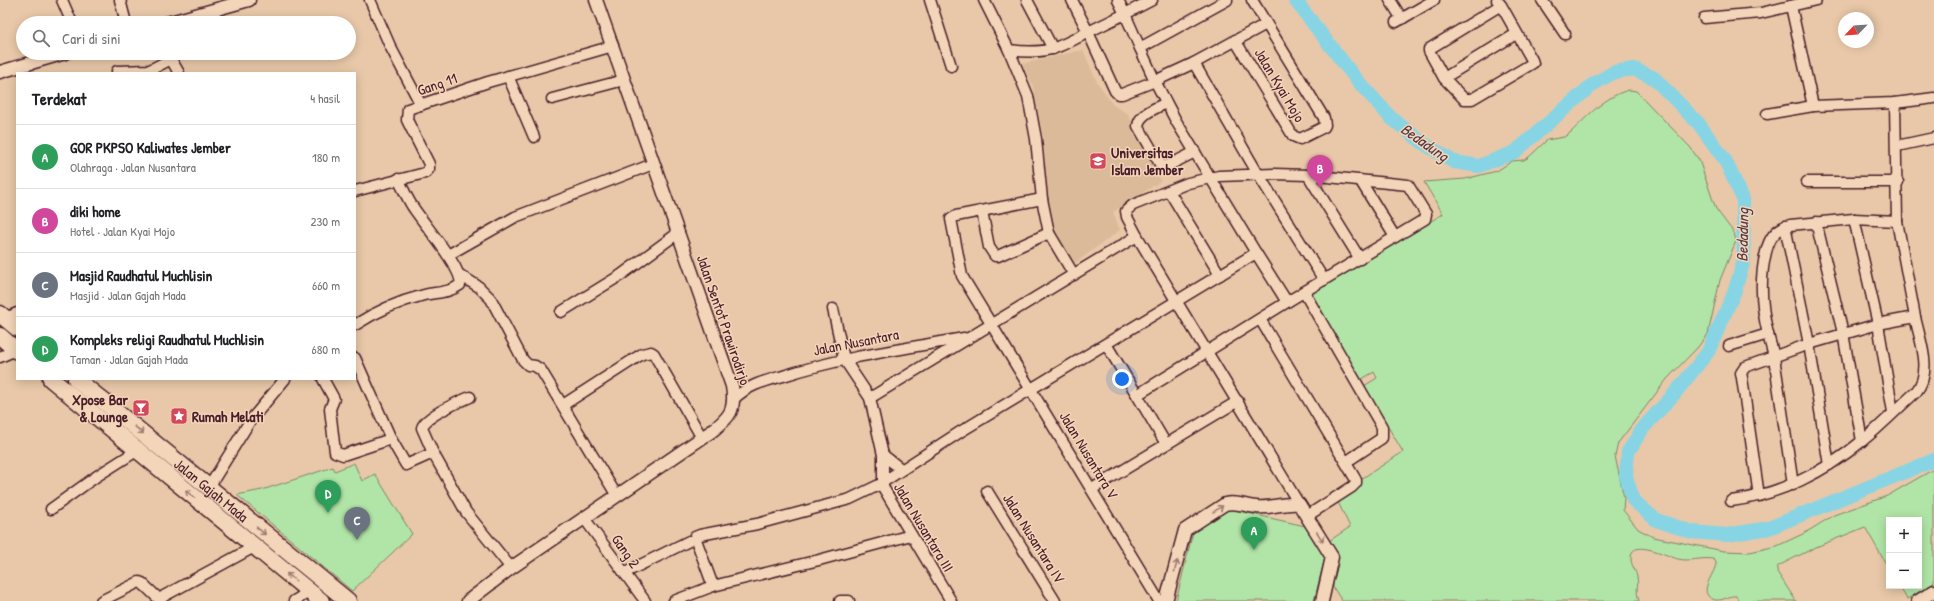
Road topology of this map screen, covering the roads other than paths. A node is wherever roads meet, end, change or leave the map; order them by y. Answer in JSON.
{"nodes":[{"id":1,"x":62,"y":0,"type":"edge"},
{"id":2,"x":120,"y":0,"type":"edge"},
{"id":3,"x":249,"y":0,"type":"edge"},
{"id":4,"x":370,"y":0,"type":"edge"},
{"id":5,"x":596,"y":0,"type":"edge"},
{"id":6,"x":930,"y":0,"type":"edge"},
{"id":7,"x":984,"y":0,"type":"edge"},
{"id":8,"x":1027,"y":0,"type":"edge"},
{"id":9,"x":1072,"y":0,"type":"edge"},
{"id":10,"x":1118,"y":0,"type":"edge"},
{"id":11,"x":1152,"y":0,"type":"edge"},
{"id":12,"x":1227,"y":0,"type":"edge"},
{"id":13,"x":1252,"y":0,"type":"edge"},
{"id":14,"x":1390,"y":0,"type":"edge"},
{"id":15,"x":1434,"y":0,"type":"edge"},
{"id":16,"x":1542,"y":0,"type":"edge"},
{"id":17,"x":1816,"y":0,"type":"edge"},
{"id":18,"x":1499,"y":3,"type":"edge"},
{"id":19,"x":1792,"y":6,"type":"junction"},
{"id":20,"x":1125,"y":14,"type":"junction"},
{"id":21,"x":69,"y":16,"type":"edge"},
{"id":22,"x":124,"y":16,"type":"edge"},
{"id":23,"x":191,"y":16,"type":"edge"},
{"id":24,"x":1704,"y":18,"type":"dead end"},
{"id":25,"x":1266,"y":24,"type":"junction"},
{"id":26,"x":1088,"y":32,"type":"junction"},
{"id":27,"x":1516,"y":34,"type":"junction"},
{"id":28,"x":1565,"y":34,"type":"dead end"},
{"id":29,"x":1235,"y":40,"type":"junction"},
{"id":30,"x":613,"y":46,"type":"junction"},
{"id":31,"x":1140,"y":48,"type":"junction"},
{"id":32,"x":1053,"y":49,"type":"junction"},
{"id":33,"x":1009,"y":50,"type":"junction"},
{"id":34,"x":41,"y":60,"type":"edge"},
{"id":35,"x":164,"y":60,"type":"edge"},
{"id":36,"x":171,"y":60,"type":"edge"},
{"id":37,"x":1194,"y":63,"type":"junction"},
{"id":38,"x":951,"y":66,"type":"dead end"},
{"id":39,"x":117,"y":71,"type":"dead end"},
{"id":40,"x":0,"y":72,"type":"edge"},
{"id":41,"x":178,"y":72,"type":"edge"},
{"id":42,"x":508,"y":76,"type":"junction"},
{"id":43,"x":1444,"y":78,"type":"junction"},
{"id":44,"x":624,"y":80,"type":"junction"},
{"id":45,"x":1156,"y":81,"type":"junction"},
{"id":46,"x":552,"y":98,"type":"dead end"},
{"id":47,"x":1934,"y":98,"type":"edge"},
{"id":48,"x":1166,"y":103,"type":"junction"},
{"id":49,"x":1895,"y":103,"type":"junction"},
{"id":50,"x":421,"y":104,"type":"junction"},
{"id":51,"x":1813,"y":106,"type":"junction"},
{"id":52,"x":1767,"y":114,"type":"dead end"},
{"id":53,"x":534,"y":137,"type":"dead end"},
{"id":54,"x":1934,"y":138,"type":"edge"},
{"id":55,"x":1897,"y":146,"type":"junction"},
{"id":56,"x":1195,"y":152,"type":"junction"},
{"id":57,"x":653,"y":164,"type":"junction"},
{"id":58,"x":1258,"y":174,"type":"junction"},
{"id":59,"x":1308,"y":175,"type":"junction"},
{"id":60,"x":1212,"y":177,"type":"junction"},
{"id":61,"x":398,"y":180,"type":"junction"},
{"id":62,"x":1360,"y":180,"type":"junction"},
{"id":63,"x":1807,"y":182,"type":"dead end"},
{"id":64,"x":1898,"y":182,"type":"junction"},
{"id":65,"x":356,"y":191,"type":"edge"},
{"id":66,"x":1169,"y":191,"type":"junction"},
{"id":67,"x":1042,"y":199,"type":"junction"},
{"id":68,"x":982,"y":210,"type":"junction"},
{"id":69,"x":1854,"y":219,"type":"junction"},
{"id":70,"x":1897,"y":221,"type":"junction"},
{"id":71,"x":1816,"y":222,"type":"junction"},
{"id":72,"x":1785,"y":226,"type":"junction"},
{"id":73,"x":678,"y":233,"type":"junction"},
{"id":74,"x":1049,"y":233,"type":"junction"},
{"id":75,"x":1137,"y":236,"type":"junction"},
{"id":76,"x":1395,"y":237,"type":"junction"},
{"id":77,"x":1256,"y":253,"type":"junction"},
{"id":78,"x":448,"y":255,"type":"junction"},
{"id":79,"x":1360,"y":259,"type":"junction"},
{"id":80,"x":460,"y":275,"type":"junction"},
{"id":81,"x":1074,"y":275,"type":"junction"},
{"id":82,"x":1220,"y":275,"type":"junction"},
{"id":83,"x":1324,"y":280,"type":"junction"},
{"id":84,"x":1304,"y":292,"type":"junction"},
{"id":85,"x":1178,"y":301,"type":"junction"},
{"id":86,"x":1287,"y":302,"type":"junction"},
{"id":87,"x":833,"y":309,"type":"dead end"},
{"id":88,"x":561,"y":312,"type":"dead end"},
{"id":89,"x":1914,"y":317,"type":"junction"},
{"id":90,"x":1260,"y":320,"type":"junction"},
{"id":91,"x":356,"y":324,"type":"edge"},
{"id":92,"x":1878,"y":324,"type":"junction"},
{"id":93,"x":992,"y":325,"type":"junction"},
{"id":94,"x":1843,"y":333,"type":"junction"},
{"id":95,"x":1768,"y":334,"type":"junction"},
{"id":96,"x":0,"y":336,"type":"edge"},
{"id":97,"x":970,"y":337,"type":"junction"},
{"id":98,"x":1106,"y":344,"type":"junction"},
{"id":99,"x":1809,"y":344,"type":"junction"},
{"id":100,"x":1729,"y":346,"type":"dead end"},
{"id":101,"x":16,"y":350,"type":"edge"},
{"id":102,"x":16,"y":351,"type":"edge"},
{"id":103,"x":1208,"y":351,"type":"junction"},
{"id":104,"x":0,"y":357,"type":"edge"},
{"id":105,"x":1774,"y":357,"type":"junction"},
{"id":106,"x":844,"y":359,"type":"junction"},
{"id":107,"x":356,"y":360,"type":"edge"},
{"id":108,"x":53,"y":380,"type":"edge"},
{"id":109,"x":77,"y":380,"type":"edge"},
{"id":110,"x":283,"y":380,"type":"edge"},
{"id":111,"x":324,"y":380,"type":"edge"},
{"id":112,"x":732,"y":386,"type":"junction"},
{"id":113,"x":750,"y":386,"type":"junction"},
{"id":114,"x":1032,"y":390,"type":"junction"},
{"id":115,"x":1137,"y":395,"type":"junction"},
{"id":116,"x":470,"y":397,"type":"dead end"},
{"id":117,"x":870,"y":398,"type":"junction"},
{"id":118,"x":734,"y":399,"type":"junction"},
{"id":119,"x":1238,"y":401,"type":"junction"},
{"id":120,"x":563,"y":405,"type":"junction"},
{"id":121,"x":1893,"y":412,"type":"junction"},
{"id":122,"x":702,"y":438,"type":"junction"},
{"id":123,"x":391,"y":439,"type":"junction"},
{"id":124,"x":1862,"y":441,"type":"junction"},
{"id":125,"x":1166,"y":444,"type":"junction"},
{"id":126,"x":138,"y":450,"type":"junction"},
{"id":127,"x":433,"y":454,"type":"junction"},
{"id":128,"x":883,"y":455,"type":"junction"},
{"id":129,"x":1346,"y":462,"type":"junction"},
{"id":130,"x":1829,"y":466,"type":"junction"},
{"id":131,"x":901,"y":469,"type":"junction"},
{"id":132,"x":882,"y":483,"type":"junction"},
{"id":133,"x":1793,"y":485,"type":"junction"},
{"id":134,"x":209,"y":487,"type":"junction"},
{"id":135,"x":1092,"y":489,"type":"junction"},
{"id":136,"x":987,"y":491,"type":"dead end"},
{"id":137,"x":617,"y":496,"type":"junction"},
{"id":138,"x":1759,"y":496,"type":"junction"},
{"id":139,"x":1731,"y":502,"type":"dead end"},
{"id":140,"x":1300,"y":504,"type":"junction"},
{"id":141,"x":51,"y":509,"type":"dead end"},
{"id":142,"x":1307,"y":516,"type":"junction"},
{"id":143,"x":584,"y":518,"type":"junction"},
{"id":144,"x":911,"y":535,"type":"junction"},
{"id":145,"x":689,"y":541,"type":"dead end"},
{"id":146,"x":254,"y":548,"type":"junction"},
{"id":147,"x":511,"y":568,"type":"junction"},
{"id":148,"x":624,"y":573,"type":"junction"},
{"id":149,"x":713,"y":586,"type":"junction"},
{"id":150,"x":1934,"y":591,"type":"edge"},
{"id":151,"x":315,"y":596,"type":"edge"},
{"id":152,"x":160,"y":600,"type":"edge"},
{"id":153,"x":949,"y":600,"type":"edge"},
{"id":154,"x":101,"y":601,"type":"edge"},
{"id":155,"x":294,"y":601,"type":"edge"},
{"id":156,"x":348,"y":601,"type":"edge"},
{"id":157,"x":468,"y":601,"type":"edge"},
{"id":158,"x":645,"y":601,"type":"edge"},
{"id":159,"x":674,"y":601,"type":"edge"},
{"id":160,"x":840,"y":601,"type":"edge"},
{"id":161,"x":849,"y":601,"type":"edge"},
{"id":162,"x":1055,"y":601,"type":"edge"},
{"id":163,"x":1159,"y":601,"type":"edge"},
{"id":164,"x":1166,"y":601,"type":"edge"},
{"id":165,"x":1322,"y":601,"type":"edge"},
{"id":166,"x":1918,"y":601,"type":"edge"}],
"edges":[{"from":1,"to":21,"type":"street"},
{"from":2,"to":22,"type":"street"},
{"from":3,"to":23,"type":"street"},
{"from":4,"to":50,"type":"street"},
{"from":5,"to":30,"type":"street","name":"Jalan Sentot Prawirodirjo"},
{"from":6,"to":38,"type":"street"},
{"from":7,"to":33,"type":"street"},
{"from":8,"to":32,"type":"street"},
{"from":9,"to":26,"type":"street"},
{"from":10,"to":20,"type":"street"},
{"from":11,"to":20,"type":"street"},
{"from":12,"to":31,"type":"street"},
{"from":13,"to":25,"type":"street","name":"Jalan Kyai Mojo"},
{"from":14,"to":15,"type":"street"},
{"from":16,"to":28,"type":"street"},
{"from":17,"to":19,"type":"street"},
{"from":18,"to":27,"type":"street"},
{"from":18,"to":43,"type":"street"},
{"from":19,"to":24,"type":"street"},
{"from":19,"to":51,"type":"street"},
{"from":20,"to":26,"type":"street"},
{"from":20,"to":31,"type":"street"},
{"from":25,"to":29,"type":"street","name":"Jalan Kyai Mojo"},
{"from":25,"to":29,"type":"street","name":"Jalan Kyai Mojo"},
{"from":26,"to":32,"type":"street"},
{"from":26,"to":45,"type":"street","name":"Jalan Kyai Mojo"},
{"from":27,"to":43,"type":"street"},
{"from":27,"to":43,"type":"street"},
{"from":29,"to":37,"type":"street","name":"Jalan Kyai Mojo"},
{"from":30,"to":42,"type":"street","name":"Gang 11"},
{"from":30,"to":44,"type":"street","name":"Jalan Sentot Prawirodirjo"},
{"from":31,"to":45,"type":"street"},
{"from":32,"to":33,"type":"street"},
{"from":33,"to":67,"type":"street"},
{"from":34,"to":40,"type":"street"},
{"from":35,"to":39,"type":"street"},
{"from":36,"to":41,"type":"street"},
{"from":37,"to":45,"type":"street","name":"Jalan Kyai Mojo"},
{"from":37,"to":58,"type":"street"},
{"from":42,"to":50,"type":"street","name":"Gang 11"},
{"from":42,"to":53,"type":"street"},
{"from":44,"to":46,"type":"street"},
{"from":44,"to":57,"type":"street","name":"Jalan Sentot Prawirodirjo"},
{"from":45,"to":48,"type":"street"},
{"from":47,"to":49,"type":"street"},
{"from":48,"to":56,"type":"street"},
{"from":48,"to":56,"type":"street"},
{"from":49,"to":51,"type":"street"},
{"from":49,"to":55,"type":"street"},
{"from":50,"to":61,"type":"street","name":"Gang 11"},
{"from":51,"to":52,"type":"street"},
{"from":54,"to":55,"type":"street"},
{"from":55,"to":64,"type":"street"},
{"from":56,"to":60,"type":"street"},
{"from":57,"to":73,"type":"street","name":"Jalan Sentot Prawirodirjo"},
{"from":57,"to":78,"type":"street"},
{"from":58,"to":59,"type":"street"},
{"from":58,"to":60,"type":"street"},
{"from":58,"to":83,"type":"street"},
{"from":59,"to":62,"type":"street"},
{"from":59,"to":79,"type":"street"},
{"from":60,"to":66,"type":"street"},
{"from":60,"to":77,"type":"street"},
{"from":61,"to":65,"type":"street","name":"Gang 11"},
{"from":61,"to":78,"type":"street"},
{"from":62,"to":76,"type":"street"},
{"from":62,"to":76,"type":"street"},
{"from":63,"to":64,"type":"street"},
{"from":64,"to":70,"type":"street"},
{"from":66,"to":75,"type":"street"},
{"from":66,"to":82,"type":"street"},
{"from":67,"to":68,"type":"street"},
{"from":67,"to":74,"type":"street"},
{"from":68,"to":74,"type":"street"},
{"from":68,"to":93,"type":"street","name":"Jalan Nusantara V"},
{"from":69,"to":70,"type":"street"},
{"from":69,"to":71,"type":"street"},
{"from":69,"to":92,"type":"street"},
{"from":70,"to":89,"type":"street"},
{"from":71,"to":72,"type":"street"},
{"from":71,"to":94,"type":"street"},
{"from":72,"to":95,"type":"street"},
{"from":72,"to":99,"type":"street"},
{"from":73,"to":88,"type":"street"},
{"from":73,"to":112,"type":"street","name":"Jalan Sentot Prawirodirjo"},
{"from":74,"to":81,"type":"street"},
{"from":75,"to":81,"type":"street"},
{"from":75,"to":85,"type":"street"},
{"from":76,"to":79,"type":"street"},
{"from":77,"to":82,"type":"street"},
{"from":77,"to":86,"type":"street"},
{"from":78,"to":80,"type":"street"},
{"from":79,"to":83,"type":"street"},
{"from":80,"to":91,"type":"street"},
{"from":80,"to":120,"type":"street"},
{"from":81,"to":93,"type":"street"},
{"from":82,"to":85,"type":"street"},
{"from":83,"to":84,"type":"street"},
{"from":84,"to":86,"type":"street"},
{"from":84,"to":129,"type":"street"},
{"from":85,"to":98,"type":"street"},
{"from":85,"to":103,"type":"street"},
{"from":86,"to":90,"type":"street"},
{"from":87,"to":106,"type":"street","name":"Jalan Nusantara III"},
{"from":89,"to":92,"type":"street"},
{"from":89,"to":121,"type":"street"},
{"from":90,"to":103,"type":"street"},
{"from":90,"to":129,"type":"street"},
{"from":92,"to":94,"type":"street"},
{"from":92,"to":121,"type":"street"},
{"from":93,"to":97,"type":"street"},
{"from":93,"to":114,"type":"street","name":"Jalan Nusantara V"},
{"from":94,"to":99,"type":"street"},
{"from":94,"to":124,"type":"street"},
{"from":95,"to":100,"type":"street"},
{"from":95,"to":105,"type":"street"},
{"from":96,"to":101,"type":"highway"},
{"from":97,"to":106,"type":"street","name":"Jalan Nusantara"},
{"from":97,"to":117,"type":"street"},
{"from":98,"to":114,"type":"street"},
{"from":98,"to":115,"type":"street"},
{"from":99,"to":105,"type":"street"},
{"from":99,"to":130,"type":"street"},
{"from":102,"to":104,"type":"street"},
{"from":103,"to":115,"type":"street"},
{"from":103,"to":119,"type":"street"},
{"from":105,"to":133,"type":"street"},
{"from":105,"to":138,"type":"street"},
{"from":106,"to":113,"type":"street","name":"Jalan Nusantara"},
{"from":106,"to":117,"type":"street","name":"Jalan Nusantara III"},
{"from":107,"to":123,"type":"street"},
{"from":108,"to":126,"type":"highway","name":"Jalan Gajah Mada"},
{"from":109,"to":134,"type":"highway","name":"Jalan Gajah Mada","one_way":true},
{"from":110,"to":134,"type":"street"},
{"from":111,"to":123,"type":"street"},
{"from":112,"to":113,"type":"street"},
{"from":112,"to":118,"type":"street","name":"Jalan Sentot Prawirodirjo"},
{"from":113,"to":118,"type":"street"},
{"from":114,"to":131,"type":"street"},
{"from":114,"to":135,"type":"street","name":"Jalan Nusantara V"},
{"from":115,"to":125,"type":"street"},
{"from":116,"to":127,"type":"street"},
{"from":117,"to":128,"type":"street","name":"Jalan Nusantara III"},
{"from":118,"to":122,"type":"street","name":"Jalan Sentot Prawirodirjo"},
{"from":119,"to":125,"type":"street"},
{"from":119,"to":140,"type":"street"},
{"from":120,"to":122,"type":"street"},
{"from":120,"to":137,"type":"street"},
{"from":121,"to":124,"type":"street"},
{"from":122,"to":137,"type":"street","name":"Jalan Sentot Prawirodirjo"},
{"from":123,"to":127,"type":"street"},
{"from":124,"to":130,"type":"street"},
{"from":125,"to":135,"type":"street"},
{"from":126,"to":141,"type":"street"},
{"from":146,"to":126,"type":"highway","name":"Jalan Gajah Mada","one_way":true},
{"from":127,"to":147,"type":"street"},
{"from":128,"to":131,"type":"street"},
{"from":128,"to":132,"type":"street","name":"Jalan Nusantara III"},
{"from":129,"to":142,"type":"street"},
{"from":130,"to":133,"type":"street"},
{"from":131,"to":132,"type":"street"},
{"from":132,"to":144,"type":"street","name":"Jalan Nusantara III"},
{"from":132,"to":149,"type":"street"},
{"from":133,"to":138,"type":"street"},
{"from":134,"to":156,"type":"highway","name":"Jalan Gajah Mada","one_way":true},
{"from":135,"to":163,"type":"street","name":"Jalan Nusantara V"},
{"from":136,"to":162,"type":"street","name":"Jalan Nusantara IV"},
{"from":137,"to":143,"type":"street","name":"Jalan Sentot Prawirodirjo"},
{"from":138,"to":139,"type":"street"},
{"from":140,"to":142,"type":"street"},
{"from":164,"to":140,"type":"street","one_way":true},
{"from":142,"to":165,"type":"street","one_way":true},
{"from":143,"to":147,"type":"street","name":"Jalan Sentot Prawirodirjo"},
{"from":143,"to":148,"type":"street","name":"Gang 2"},
{"from":144,"to":149,"type":"street"},
{"from":144,"to":153,"type":"street","name":"Jalan Nusantara III"},
{"from":145,"to":148,"type":"street"},
{"from":151,"to":146,"type":"highway","name":"Jalan Gajah Mada","one_way":true},
{"from":146,"to":152,"type":"street"},
{"from":147,"to":157,"type":"street","name":"Jalan Sentot Prawirodirjo"},
{"from":148,"to":158,"type":"street","name":"Gang 2"},
{"from":149,"to":159,"type":"street"},
{"from":150,"to":166,"type":"street"},
{"from":151,"to":155,"type":"street"},
{"from":152,"to":154,"type":"street"},
{"from":160,"to":161,"type":"street"}]}
